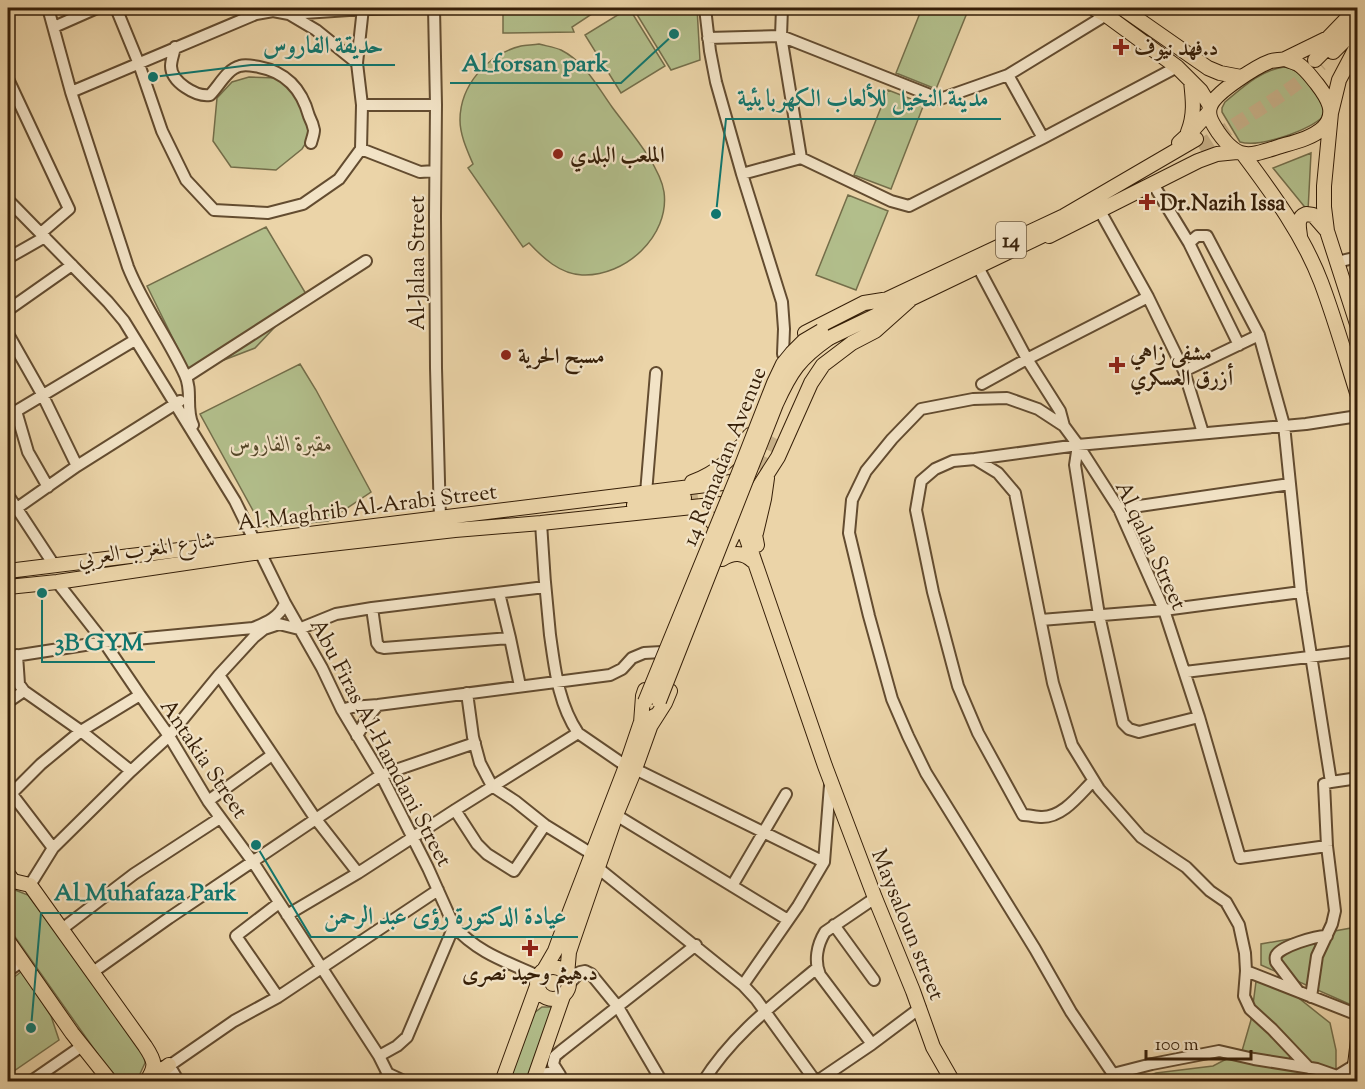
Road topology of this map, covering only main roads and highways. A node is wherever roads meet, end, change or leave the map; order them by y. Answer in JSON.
{"nodes":[{"id":1,"x":1122,"y":8,"type":"edge"},
{"id":2,"x":1100,"y":11,"type":"edge"},
{"id":3,"x":1356,"y":11,"type":"edge"},
{"id":4,"x":1358,"y":27,"type":"edge"},
{"id":5,"x":1358,"y":44,"type":"edge"},
{"id":6,"x":1285,"y":59,"type":"junction"},
{"id":7,"x":1241,"y":77,"type":"junction"},
{"id":8,"x":1191,"y":81,"type":"junction"},
{"id":9,"x":1209,"y":109,"type":"junction"},
{"id":10,"x":1331,"y":113,"type":"junction"},
{"id":11,"x":1194,"y":141,"type":"junction"},
{"id":12,"x":1240,"y":153,"type":"junction"},
{"id":13,"x":1213,"y":156,"type":"junction"},
{"id":14,"x":1261,"y":178,"type":"junction"},
{"id":15,"x":1327,"y":231,"type":"junction"},
{"id":16,"x":1036,"y":234,"type":"junction"},
{"id":17,"x":1301,"y":240,"type":"junction"},
{"id":18,"x":912,"y":298,"type":"junction"},
{"id":19,"x":889,"y":304,"type":"junction"},
{"id":20,"x":1358,"y":327,"type":"edge"},
{"id":21,"x":1358,"y":396,"type":"edge"},
{"id":22,"x":750,"y":435,"type":"junction"},
{"id":23,"x":777,"y":437,"type":"tunnel mouth"},
{"id":24,"x":778,"y":457,"type":"junction"},
{"id":25,"x":767,"y":475,"type":"junction"},
{"id":26,"x":731,"y":482,"type":"junction"},
{"id":27,"x":652,"y":492,"type":"junction"},
{"id":28,"x":684,"y":498,"type":"tunnel mouth"},
{"id":29,"x":721,"y":504,"type":"junction"},
{"id":30,"x":748,"y":504,"type":"junction"},
{"id":31,"x":700,"y":507,"type":"junction"},
{"id":32,"x":740,"y":520,"type":"junction"},
{"id":33,"x":715,"y":525,"type":"junction"},
{"id":34,"x":478,"y":528,"type":"junction"},
{"id":35,"x":755,"y":538,"type":"junction"},
{"id":36,"x":261,"y":546,"type":"junction"},
{"id":37,"x":722,"y":559,"type":"junction"},
{"id":38,"x":753,"y":561,"type":"junction"},
{"id":39,"x":8,"y":571,"type":"edge"},
{"id":40,"x":8,"y":587,"type":"edge"},
{"id":41,"x":646,"y":724,"type":"junction"},
{"id":42,"x":630,"y":768,"type":"junction"},
{"id":43,"x":831,"y":779,"type":"junction"},
{"id":44,"x":10,"y":879,"type":"edge"},
{"id":45,"x":8,"y":941,"type":"edge"},
{"id":46,"x":540,"y":978,"type":"junction"},
{"id":47,"x":566,"y":985,"type":"junction"},
{"id":48,"x":1358,"y":1040,"type":"edge"},
{"id":49,"x":169,"y":1065,"type":"road end"},
{"id":50,"x":534,"y":1078,"type":"edge"},
{"id":51,"x":111,"y":1082,"type":"edge"},
{"id":52,"x":147,"y":1082,"type":"edge"},
{"id":53,"x":502,"y":1082,"type":"edge"},
{"id":54,"x":953,"y":1082,"type":"edge"},
{"id":55,"x":1358,"y":1082,"type":"edge"}],
"edges":[{"from":1,"to":7,"type":"main road"},
{"from":2,"to":8,"type":"main road"},
{"from":3,"to":4,"type":"main road"},
{"from":3,"to":6,"type":"main road"},
{"from":5,"to":10,"type":"main road"},
{"from":6,"to":7,"type":"main road"},
{"from":6,"to":10,"type":"main road"},
{"from":7,"to":9,"type":"main road"},
{"from":8,"to":9,"type":"main road"},
{"from":8,"to":11,"type":"main road"},
{"from":9,"to":11,"type":"main road","name":"14 Ramadan Avenue"},
{"from":9,"to":12,"type":"main road"},
{"from":10,"to":12,"type":"main road"},
{"from":10,"to":15,"type":"main road"},
{"from":11,"to":16,"type":"main road","name":"14 Ramadan Avenue","number":"14"},
{"from":12,"to":13,"type":"main road"},
{"from":12,"to":14,"type":"main road"},
{"from":13,"to":14,"type":"main road"},
{"from":13,"to":16,"type":"main road"},
{"from":14,"to":17,"type":"main road"},
{"from":15,"to":17,"type":"main road"},
{"from":15,"to":20,"type":"main road"},
{"from":16,"to":18,"type":"main road","name":"14 Ramadan Avenue","number":"14"},
{"from":16,"to":19,"type":"main road","name":"14 Ramadan Avenue","number":"14"},
{"from":17,"to":21,"type":"main road"},
{"from":18,"to":19,"type":"main road","name":"14 Ramadan Avenue","number":"14"},
{"from":18,"to":24,"type":"main road"},
{"from":19,"to":22,"type":"main road"},
{"from":19,"to":23,"type":"main road"},
{"from":19,"to":41,"type":"main road","name":"14 Ramadan Avenue","number":"14","bridge":true},
{"from":22,"to":24,"type":"main road"},
{"from":22,"to":26,"type":"main road"},
{"from":22,"to":27,"type":"main road"},
{"from":24,"to":25,"type":"main road"},
{"from":25,"to":30,"type":"main road"},
{"from":25,"to":35,"type":"main road"},
{"from":26,"to":27,"type":"main road","name":"Al-Maghrib Al-Arabi Street"},
{"from":26,"to":29,"type":"main road"},
{"from":26,"to":30,"type":"main road","name":"Maysaloun street"},
{"from":27,"to":36,"type":"main road","name":"Al-Maghrib Al-Arabi Street"},
{"from":28,"to":34,"type":"main road"},
{"from":29,"to":31,"type":"main road","name":"شارع المغرب العربي"},
{"from":29,"to":32,"type":"main road"},
{"from":29,"to":33,"type":"main road"},
{"from":30,"to":32,"type":"main road"},
{"from":30,"to":35,"type":"main road","name":"Maysaloun street"},
{"from":31,"to":33,"type":"main road"},
{"from":31,"to":34,"type":"main road","name":"شارع المغرب العربي"},
{"from":32,"to":37,"type":"main road"},
{"from":32,"to":38,"type":"main road","name":"Maysaloun street"},
{"from":33,"to":41,"type":"main road"},
{"from":34,"to":36,"type":"main road","name":"شارع المغرب العربي"},
{"from":35,"to":43,"type":"main road","name":"Maysaloun street"},
{"from":36,"to":39,"type":"main road","name":"Al-Maghrib Al-Arabi Street"},
{"from":36,"to":40,"type":"main road","name":"شارع المغرب العربي"},
{"from":37,"to":38,"type":"main road"},
{"from":37,"to":41,"type":"main road"},
{"from":38,"to":43,"type":"main road","name":"Maysaloun street"},
{"from":41,"to":42,"type":"main road","name":"14 Ramadan Avenue"},
{"from":42,"to":46,"type":"main road","name":"14 Ramadan Avenue"},
{"from":42,"to":47,"type":"main road","name":"14 Ramadan Avenue"},
{"from":43,"to":54,"type":"main road","name":"Maysaloun street"},
{"from":44,"to":52,"type":"main road"},
{"from":45,"to":51,"type":"main road"},
{"from":46,"to":47,"type":"main road"},
{"from":46,"to":47,"type":"main road"},
{"from":46,"to":53,"type":"main road","name":"14 Ramadan Avenue"},
{"from":47,"to":50,"type":"main road","name":"14 Ramadan Avenue"},
{"from":48,"to":55,"type":"main road"},
{"from":49,"to":52,"type":"main road"}]}
